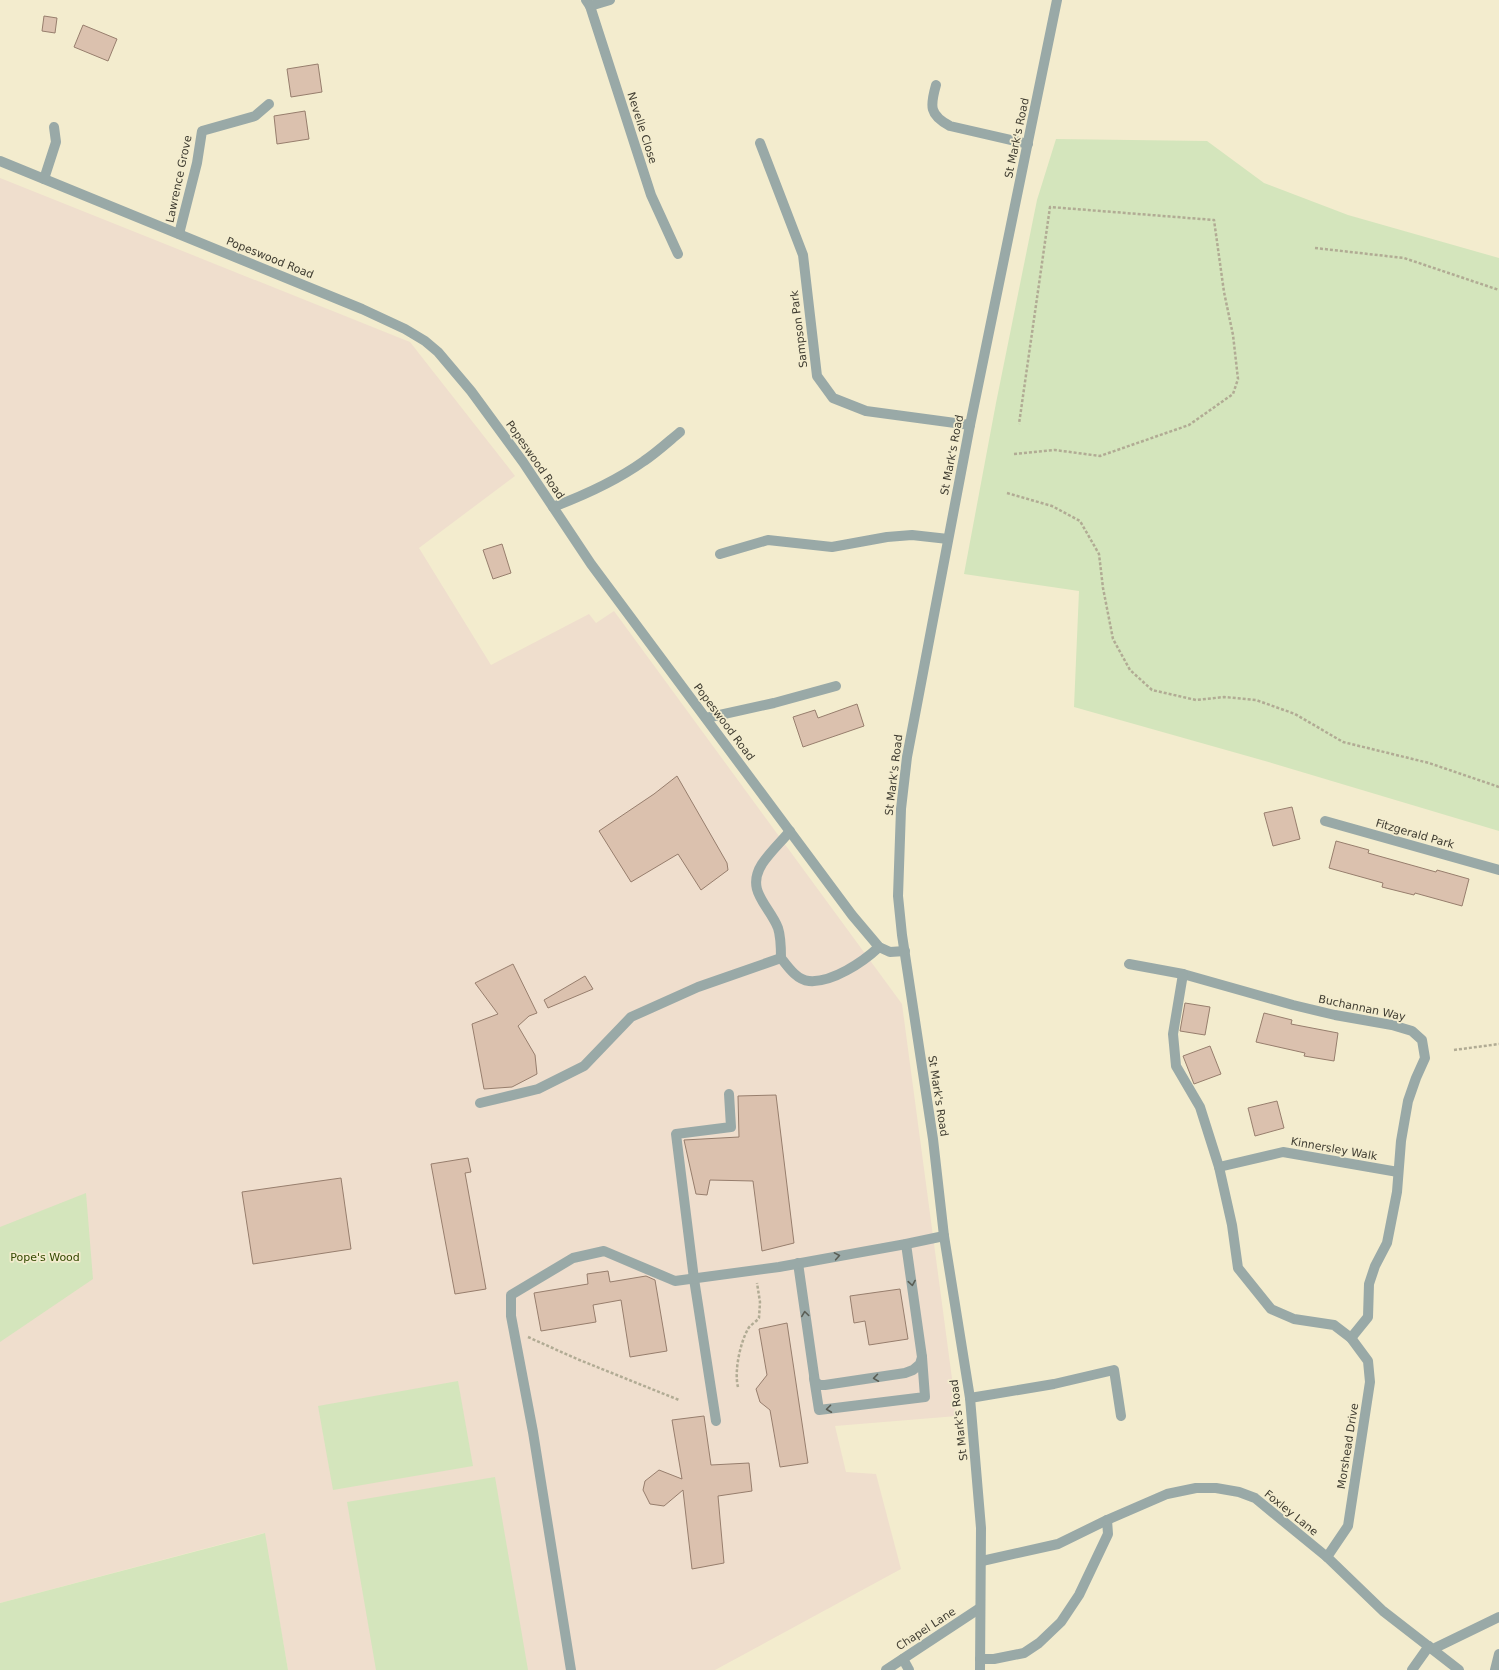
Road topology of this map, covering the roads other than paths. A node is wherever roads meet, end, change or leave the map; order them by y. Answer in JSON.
{"nodes":[{"id":1,"x":610,"y":0,"type":"edge"},
{"id":2,"x":1057,"y":0,"type":"edge"},
{"id":3,"x":588,"y":3,"type":"edge"},
{"id":4,"x":936,"y":85,"type":"dead end"},
{"id":5,"x":269,"y":104,"type":"dead end"},
{"id":6,"x":54,"y":127,"type":"dead end"},
{"id":7,"x":760,"y":143,"type":"dead end"},
{"id":8,"x":1028,"y":144,"type":"junction"},
{"id":9,"x":0,"y":161,"type":"edge"},
{"id":10,"x":44,"y":180,"type":"junction"},
{"id":11,"x":179,"y":234,"type":"junction"},
{"id":12,"x":678,"y":254,"type":"dead end"},
{"id":13,"x":970,"y":425,"type":"junction"},
{"id":14,"x":680,"y":432,"type":"dead end"},
{"id":15,"x":553,"y":507,"type":"junction"},
{"id":16,"x":948,"y":539,"type":"junction"},
{"id":17,"x":720,"y":554,"type":"dead end"},
{"id":18,"x":836,"y":686,"type":"dead end"},
{"id":19,"x":706,"y":718,"type":"junction"},
{"id":20,"x":1325,"y":821,"type":"dead end"},
{"id":21,"x":790,"y":831,"type":"junction"},
{"id":22,"x":1499,"y":870,"type":"edge"},
{"id":23,"x":879,"y":947,"type":"junction"},
{"id":24,"x":904,"y":951,"type":"junction"},
{"id":25,"x":781,"y":958,"type":"junction"},
{"id":26,"x":1129,"y":964,"type":"dead end"},
{"id":27,"x":1183,"y":974,"type":"junction"},
{"id":28,"x":729,"y":1094,"type":"dead end"},
{"id":29,"x":480,"y":1103,"type":"dead end"},
{"id":30,"x":1219,"y":1167,"type":"junction"},
{"id":31,"x":1398,"y":1172,"type":"junction"},
{"id":32,"x":944,"y":1236,"type":"junction"},
{"id":33,"x":906,"y":1244,"type":"junction"},
{"id":34,"x":798,"y":1263,"type":"junction"},
{"id":35,"x":694,"y":1279,"type":"junction"},
{"id":36,"x":1352,"y":1338,"type":"junction"},
{"id":37,"x":922,"y":1357,"type":"junction"},
{"id":38,"x":814,"y":1378,"type":"junction"},
{"id":39,"x":970,"y":1398,"type":"junction"},
{"id":40,"x":1121,"y":1416,"type":"dead end"},
{"id":41,"x":716,"y":1421,"type":"dead end"},
{"id":42,"x":1107,"y":1520,"type":"junction"},
{"id":43,"x":1327,"y":1557,"type":"junction"},
{"id":44,"x":982,"y":1561,"type":"junction"},
{"id":45,"x":980,"y":1608,"type":"junction"},
{"id":46,"x":1499,"y":1617,"type":"edge"},
{"id":47,"x":1431,"y":1648,"type":"junction"},
{"id":48,"x":1499,"y":1654,"type":"edge"},
{"id":49,"x":903,"y":1659,"type":"junction"},
{"id":50,"x":980,"y":1659,"type":"junction"},
{"id":51,"x":572,"y":1670,"type":"edge"},
{"id":52,"x":886,"y":1670,"type":"edge"},
{"id":53,"x":909,"y":1670,"type":"edge"},
{"id":54,"x":980,"y":1670,"type":"edge"},
{"id":55,"x":1412,"y":1670,"type":"edge"},
{"id":56,"x":1459,"y":1670,"type":"edge"},
{"id":57,"x":1495,"y":1670,"type":"edge"}],
"edges":[{"from":1,"to":3,"type":"street","name":"Nevelle Close"},
{"from":2,"to":8,"type":"street","name":"St Mark's Road"},
{"from":3,"to":12,"type":"street","name":"Nevelle Close"},
{"from":4,"to":8,"type":"street"},
{"from":5,"to":11,"type":"street","name":"Lawrence Grove"},
{"from":6,"to":10,"type":"street"},
{"from":7,"to":13,"type":"street","name":"Sampson Park"},
{"from":8,"to":13,"type":"street","name":"St Mark's Road"},
{"from":9,"to":10,"type":"street","name":"Popeswood Road"},
{"from":10,"to":11,"type":"street","name":"Popeswood Road"},
{"from":11,"to":15,"type":"street","name":"Popeswood Road"},
{"from":13,"to":16,"type":"street","name":"St Mark's Road"},
{"from":14,"to":15,"type":"street"},
{"from":15,"to":19,"type":"street","name":"Popeswood Road"},
{"from":16,"to":17,"type":"street"},
{"from":16,"to":24,"type":"street","name":"St Mark's Road"},
{"from":18,"to":19,"type":"street"},
{"from":19,"to":21,"type":"street","name":"Popeswood Road"},
{"from":20,"to":22,"type":"street","name":"Fitzgerald Park"},
{"from":21,"to":23,"type":"street","name":"Popeswood Road"},
{"from":21,"to":25,"type":"street"},
{"from":23,"to":24,"type":"street"},
{"from":23,"to":25,"type":"street"},
{"from":24,"to":32,"type":"street","name":"St Mark's Road"},
{"from":25,"to":29,"type":"street"},
{"from":26,"to":27,"type":"street","name":"Buchannan Way"},
{"from":27,"to":30,"type":"street","name":"Morshead Drive"},
{"from":27,"to":31,"type":"street","name":"Buchannan Way"},
{"from":28,"to":35,"type":"street"},
{"from":30,"to":31,"type":"street","name":"Kinnersley Walk"},
{"from":30,"to":36,"type":"street","name":"Morshead Drive"},
{"from":31,"to":36,"type":"street","name":"Buchannan Way"},
{"from":32,"to":33,"type":"street"},
{"from":32,"to":39,"type":"street","name":"St Mark's Road"},
{"from":34,"to":33,"type":"street","one_way":true},
{"from":33,"to":37,"type":"street","one_way":true},
{"from":34,"to":35,"type":"street"},
{"from":38,"to":34,"type":"street","one_way":true},
{"from":35,"to":41,"type":"street"},
{"from":35,"to":51,"type":"street"},
{"from":36,"to":43,"type":"street","name":"Morshead Drive"},
{"from":37,"to":38,"type":"street","one_way":true},
{"from":37,"to":38,"type":"street","one_way":true},
{"from":39,"to":40,"type":"street"},
{"from":39,"to":44,"type":"street","name":"St Mark's Road"},
{"from":42,"to":43,"type":"street","name":"Foxley Lane"},
{"from":42,"to":44,"type":"street","name":"Foxley Lane"},
{"from":42,"to":50,"type":"street"},
{"from":43,"to":47,"type":"street","name":"Foxley Lane"},
{"from":44,"to":45,"type":"street","name":"St Mark's Road"},
{"from":45,"to":49,"type":"street","name":"Chapel Lane"},
{"from":45,"to":50,"type":"street","name":"St Mark's Road"},
{"from":46,"to":47,"type":"street"},
{"from":47,"to":55,"type":"street"},
{"from":47,"to":56,"type":"street","name":"Foxley Lane"},
{"from":48,"to":57,"type":"street"},
{"from":49,"to":52,"type":"street","name":"Chapel Lane"},
{"from":49,"to":53,"type":"street"},
{"from":50,"to":54,"type":"street","name":"St Mark's Road"}]}
